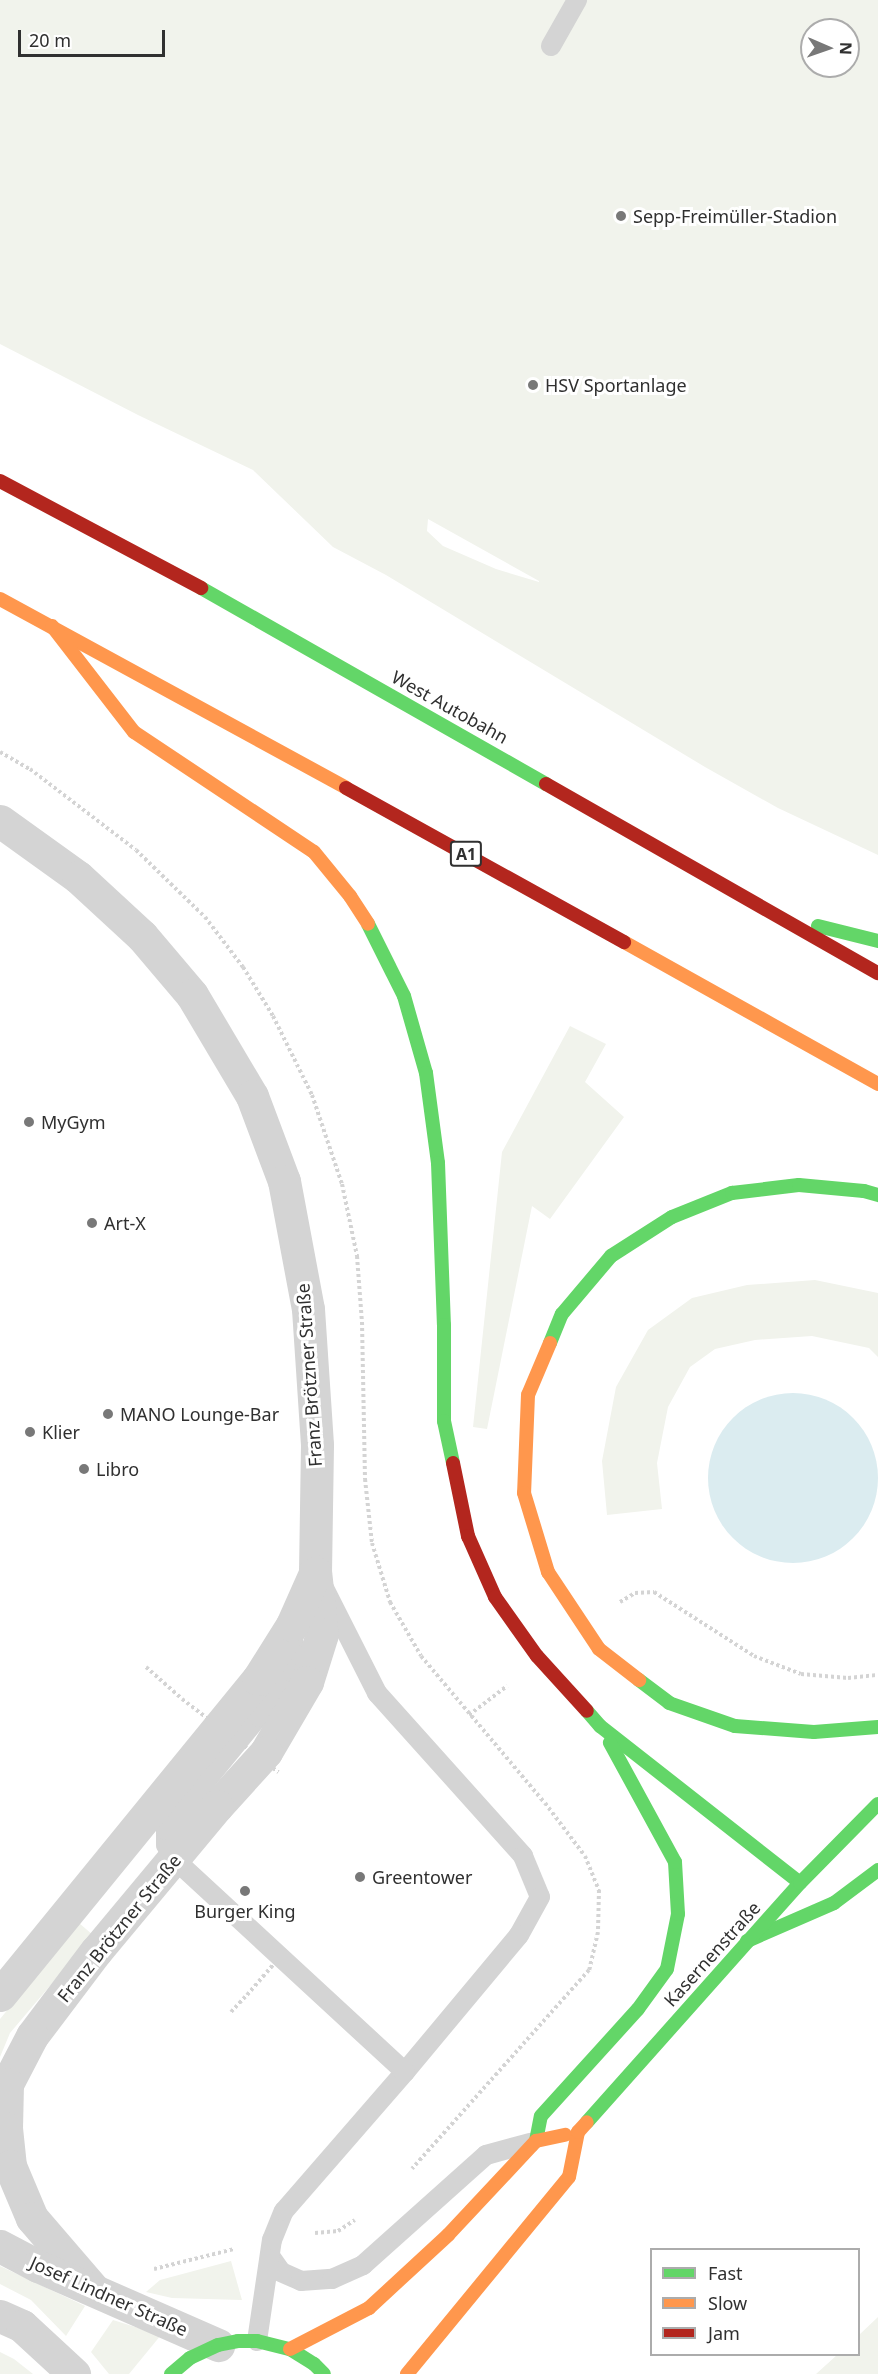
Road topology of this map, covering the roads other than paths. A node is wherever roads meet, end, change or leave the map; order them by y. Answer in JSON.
{"nodes":[{"id":1,"x":577,"y":0,"type":"edge"},
{"id":2,"x":551,"y":46,"type":"dead end"},
{"id":3,"x":0,"y":481,"type":"edge"},
{"id":4,"x":0,"y":599,"type":"edge"},
{"id":5,"x":52,"y":626,"type":"junction"},
{"id":6,"x":0,"y":821,"type":"edge"},
{"id":7,"x":778,"y":916,"type":"junction"},
{"id":8,"x":878,"y":941,"type":"edge"},
{"id":9,"x":878,"y":973,"type":"edge"},
{"id":10,"x":878,"y":1084,"type":"edge"},
{"id":11,"x":878,"y":1195,"type":"edge"},
{"id":12,"x":315,"y":1571,"type":"junction"},
{"id":13,"x":292,"y":1625,"type":"junction"},
{"id":14,"x":600,"y":1726,"type":"junction"},
{"id":15,"x":878,"y":1726,"type":"edge"},
{"id":16,"x":878,"y":1804,"type":"edge"},
{"id":17,"x":175,"y":1860,"type":"junction"},
{"id":18,"x":878,"y":1870,"type":"edge"},
{"id":19,"x":800,"y":1883,"type":"junction"},
{"id":20,"x":747,"y":1941,"type":"junction"},
{"id":21,"x":0,"y":1995,"type":"edge"},
{"id":22,"x":405,"y":2072,"type":"junction"},
{"id":23,"x":578,"y":2132,"type":"junction"},
{"id":24,"x":536,"y":2141,"type":"junction"},
{"id":25,"x":0,"y":2246,"type":"edge"},
{"id":26,"x":270,"y":2256,"type":"junction"},
{"id":27,"x":93,"y":2289,"type":"junction"},
{"id":28,"x":0,"y":2316,"type":"edge"},
{"id":29,"x":257,"y":2341,"type":"junction"},
{"id":30,"x":218,"y":2345,"type":"junction"},
{"id":31,"x":290,"y":2349,"type":"junction"},
{"id":32,"x":74,"y":2374,"type":"edge"},
{"id":33,"x":171,"y":2374,"type":"edge"},
{"id":34,"x":324,"y":2374,"type":"edge"},
{"id":35,"x":407,"y":2374,"type":"edge"}],
"edges":[{"from":1,"to":2,"type":"lane"},
{"from":3,"to":7,"type":"main road","name":"West Autobahn"},
{"from":4,"to":5,"type":"main road","number":"A1"},
{"from":5,"to":10,"type":"main road","number":"A1"},
{"from":5,"to":14,"type":"main road"},
{"from":6,"to":12,"type":"street","name":"Franz Brötzner Straße"},
{"from":7,"to":8,"type":"main road"},
{"from":7,"to":9,"type":"main road","name":"West Autobahn"},
{"from":11,"to":15,"type":"main road"},
{"from":12,"to":13,"type":"street","name":"Franz Brötzner Straße"},
{"from":12,"to":17,"type":"street","name":"Franz Brötzner Straße"},
{"from":12,"to":22,"type":"lane"},
{"from":13,"to":17,"type":"lane"},
{"from":13,"to":21,"type":"street","name":"Franz Brötzner Straße"},
{"from":14,"to":19,"type":"main road"},
{"from":14,"to":24,"type":"main road"},
{"from":16,"to":19,"type":"main road","name":"Kasernenstraße"},
{"from":17,"to":22,"type":"lane"},
{"from":17,"to":27,"type":"street","name":"Franz Brötzner Straße"},
{"from":18,"to":20,"type":"main road"},
{"from":19,"to":20,"type":"main road","name":"Kasernenstraße"},
{"from":20,"to":23,"type":"main road","name":"Kasernenstraße"},
{"from":22,"to":26,"type":"lane"},
{"from":23,"to":24,"type":"main road"},
{"from":23,"to":35,"type":"main road"},
{"from":24,"to":26,"type":"lane"},
{"from":24,"to":31,"type":"main road"},
{"from":25,"to":27,"type":"street","name":"Josef Lindner Straße"},
{"from":26,"to":29,"type":"lane"},
{"from":27,"to":30,"type":"street","name":"Josef Lindner Straße"},
{"from":28,"to":32,"type":"street"},
{"from":29,"to":30,"type":"main road"},
{"from":29,"to":31,"type":"main road"},
{"from":30,"to":33,"type":"main road"},
{"from":31,"to":34,"type":"main road"}]}
